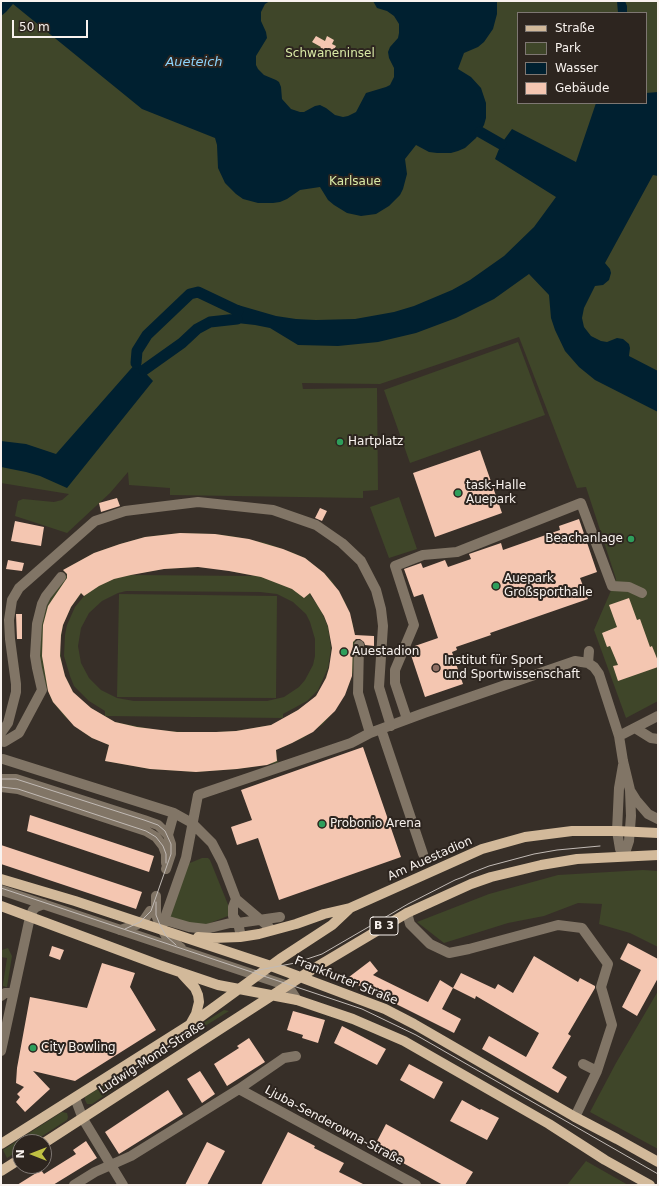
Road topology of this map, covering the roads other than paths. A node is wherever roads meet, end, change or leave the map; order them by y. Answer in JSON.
{"nodes":[{"id":1,"x":61,"y":577,"type":"dead end"},
{"id":2,"x":642,"y":593,"type":"dead end"},
{"id":3,"x":359,"y":646,"type":"dead end"},
{"id":4,"x":589,"y":651,"type":"dead end"},
{"id":5,"x":588,"y":663,"type":"junction"},
{"id":6,"x":658,"y":716,"type":"edge"},
{"id":7,"x":407,"y":719,"type":"junction"},
{"id":8,"x":386,"y":727,"type":"junction"},
{"id":9,"x":635,"y":728,"type":"junction"},
{"id":10,"x":370,"y":733,"type":"junction"},
{"id":11,"x":2,"y":736,"type":"edge"},
{"id":12,"x":619,"y":736,"type":"junction"},
{"id":13,"x":658,"y":739,"type":"edge"},
{"id":14,"x":3,"y":761,"type":"edge"},
{"id":15,"x":623,"y":762,"type":"junction"},
{"id":16,"x":1,"y":779,"type":"edge"},
{"id":17,"x":1,"y":787,"type":"edge"},
{"id":18,"x":630,"y":790,"type":"junction"},
{"id":19,"x":174,"y":813,"type":"junction"},
{"id":20,"x":658,"y":819,"type":"edge"},
{"id":21,"x":192,"y":823,"type":"junction"},
{"id":22,"x":616,"y":831,"type":"junction"},
{"id":23,"x":630,"y":831,"type":"junction"},
{"id":24,"x":658,"y":833,"type":"edge"},
{"id":25,"x":168,"y":835,"type":"junction"},
{"id":26,"x":423,"y":854,"type":"dead end"},
{"id":27,"x":658,"y":855,"type":"edge"},
{"id":28,"x":624,"y":856,"type":"junction"},
{"id":29,"x":1,"y":879,"type":"edge"},
{"id":30,"x":1,"y":890,"type":"edge"},
{"id":31,"x":156,"y":896,"type":"dead end"},
{"id":32,"x":236,"y":899,"type":"junction"},
{"id":33,"x":1,"y":906,"type":"edge"},
{"id":34,"x":49,"y":906,"type":"junction"},
{"id":35,"x":350,"y":908,"type":"junction"},
{"id":36,"x":150,"y":911,"type":"dead end"},
{"id":37,"x":407,"y":913,"type":"junction"},
{"id":38,"x":30,"y":917,"type":"junction"},
{"id":39,"x":280,"y":917,"type":"dead end"},
{"id":40,"x":260,"y":919,"type":"junction"},
{"id":41,"x":140,"y":922,"type":"junction"},
{"id":42,"x":163,"y":925,"type":"junction"},
{"id":43,"x":239,"y":927,"type":"junction"},
{"id":44,"x":269,"y":927,"type":"dead end"},
{"id":45,"x":120,"y":930,"type":"junction"},
{"id":46,"x":181,"y":936,"type":"junction"},
{"id":47,"x":185,"y":952,"type":"junction"},
{"id":48,"x":271,"y":966,"type":"junction"},
{"id":49,"x":179,"y":972,"type":"junction"},
{"id":50,"x":256,"y":976,"type":"junction"},
{"id":51,"x":302,"y":978,"type":"junction"},
{"id":52,"x":288,"y":986,"type":"junction"},
{"id":53,"x":240,"y":988,"type":"junction"},
{"id":54,"x":13,"y":992,"type":"junction"},
{"id":55,"x":274,"y":995,"type":"junction"},
{"id":56,"x":1,"y":996,"type":"edge"},
{"id":57,"x":297,"y":1000,"type":"junction"},
{"id":58,"x":191,"y":1024,"type":"junction"},
{"id":59,"x":1,"y":1051,"type":"edge"},
{"id":60,"x":296,"y":1056,"type":"dead end"},
{"id":61,"x":583,"y":1064,"type":"dead end"},
{"id":62,"x":596,"y":1071,"type":"junction"},
{"id":63,"x":239,"y":1089,"type":"junction"},
{"id":64,"x":75,"y":1098,"type":"junction"},
{"id":65,"x":575,"y":1117,"type":"junction"},
{"id":66,"x":83,"y":1119,"type":"junction"},
{"id":67,"x":52,"y":1139,"type":"edge"},
{"id":68,"x":1,"y":1144,"type":"edge"},
{"id":69,"x":658,"y":1162,"type":"edge"},
{"id":70,"x":12,"y":1164,"type":"edge"},
{"id":71,"x":111,"y":1166,"type":"junction"},
{"id":72,"x":1,"y":1171,"type":"edge"},
{"id":73,"x":646,"y":1184,"type":"edge"},
{"id":74,"x":74,"y":1185,"type":"edge"},
{"id":75,"x":123,"y":1185,"type":"edge"},
{"id":76,"x":416,"y":1185,"type":"edge"}],
"edges":[{"from":1,"to":11,"type":"street"},
{"from":2,"to":7,"type":"street"},
{"from":3,"to":10,"type":"street"},
{"from":4,"to":5,"type":"street"},
{"from":5,"to":7,"type":"street"},
{"from":5,"to":12,"type":"street"},
{"from":6,"to":9,"type":"street"},
{"from":7,"to":8,"type":"street"},
{"from":8,"to":10,"type":"street"},
{"from":8,"to":11,"type":"street"},
{"from":8,"to":26,"type":"street"},
{"from":9,"to":12,"type":"street"},
{"from":9,"to":13,"type":"street"},
{"from":10,"to":21,"type":"street"},
{"from":11,"to":14,"type":"street"},
{"from":12,"to":15,"type":"street"},
{"from":14,"to":19,"type":"street"},
{"from":15,"to":18,"type":"street"},
{"from":15,"to":22,"type":"street"},
{"from":16,"to":25,"type":"street"},
{"from":17,"to":25,"type":"street"},
{"from":18,"to":20,"type":"street"},
{"from":18,"to":23,"type":"street"},
{"from":19,"to":21,"type":"street"},
{"from":19,"to":25,"type":"street"},
{"from":21,"to":32,"type":"street"},
{"from":21,"to":42,"type":"street"},
{"from":22,"to":23,"type":"main road","name":"Am Auestadion","number":"B 3"},
{"from":22,"to":28,"type":"street"},
{"from":22,"to":35,"type":"main road","name":"Am Auestadion","number":"B 3"},
{"from":23,"to":24,"type":"main road","name":"Am Auestadion","number":"B 3"},
{"from":23,"to":28,"type":"street"},
{"from":27,"to":28,"type":"main road","number":"B 3"},
{"from":28,"to":37,"type":"main road","number":"B 3"},
{"from":29,"to":41,"type":"main road","name":"Frankfurter Straße"},
{"from":30,"to":34,"type":"street"},
{"from":31,"to":42,"type":"street"},
{"from":32,"to":40,"type":"street"},
{"from":32,"to":43,"type":"street"},
{"from":33,"to":38,"type":"main road"},
{"from":34,"to":38,"type":"street"},
{"from":34,"to":45,"type":"street"},
{"from":35,"to":46,"type":"main road"},
{"from":35,"to":48,"type":"main road","name":"Am Auestadion","number":"B 3"},
{"from":36,"to":41,"type":"street"},
{"from":37,"to":51,"type":"main road","number":"B 3"},
{"from":37,"to":62,"type":"street"},
{"from":38,"to":49,"type":"main road"},
{"from":38,"to":54,"type":"street"},
{"from":39,"to":40,"type":"street","name":"Frankfurter Straße"},
{"from":40,"to":43,"type":"street","name":"Frankfurter Straße"},
{"from":40,"to":44,"type":"street"},
{"from":41,"to":42,"type":"main road","name":"Frankfurter Straße"},
{"from":41,"to":45,"type":"street"},
{"from":42,"to":43,"type":"street","name":"Frankfurter Straße"},
{"from":42,"to":46,"type":"main road","name":"Frankfurter Straße"},
{"from":42,"to":47,"type":"street"},
{"from":45,"to":47,"type":"street"},
{"from":46,"to":48,"type":"main road","name":"Frankfurter Straße"},
{"from":47,"to":50,"type":"street"},
{"from":48,"to":50,"type":"main road","name":"Am Auestadion","number":"B 3"},
{"from":48,"to":51,"type":"main road","name":"Frankfurter Straße"},
{"from":49,"to":53,"type":"main road"},
{"from":49,"to":58,"type":"main road","name":"Ludwig-Mond-Straße"},
{"from":50,"to":52,"type":"street"},
{"from":50,"to":53,"type":"main road","name":"Am Auestadion","number":"B 3"},
{"from":51,"to":52,"type":"main road","number":"B 3"},
{"from":51,"to":65,"type":"main road","name":"Frankfurter Straße"},
{"from":52,"to":55,"type":"main road","number":"B 3"},
{"from":52,"to":57,"type":"street"},
{"from":53,"to":55,"type":"main road"},
{"from":53,"to":58,"type":"main road","name":"Ludwig-Mond-Straße"},
{"from":54,"to":56,"type":"street"},
{"from":54,"to":59,"type":"street"},
{"from":55,"to":57,"type":"main road"},
{"from":55,"to":66,"type":"main road","name":"Ludwig-Mond-Straße"},
{"from":57,"to":73,"type":"main road"},
{"from":58,"to":64,"type":"main road","name":"Ludwig-Mond-Straße"},
{"from":60,"to":63,"type":"street","name":"Ljuba-Senderowna-Straße"},
{"from":61,"to":62,"type":"street"},
{"from":62,"to":65,"type":"street"},
{"from":63,"to":71,"type":"street","name":"Ljuba-Senderowna-Straße"},
{"from":63,"to":76,"type":"street","name":"Ljuba-Senderowna-Straße"},
{"from":64,"to":66,"type":"street"},
{"from":64,"to":68,"type":"main road","name":"Ludwig-Mond-Straße"},
{"from":65,"to":69,"type":"main road","name":"Frankfurter Straße"},
{"from":66,"to":67,"type":"main road","name":"Ludwig-Mond-Straße"},
{"from":66,"to":71,"type":"street"},
{"from":70,"to":72,"type":"main road"},
{"from":71,"to":74,"type":"street","name":"Ljuba-Senderowna-Straße"},
{"from":71,"to":75,"type":"street"}]}
